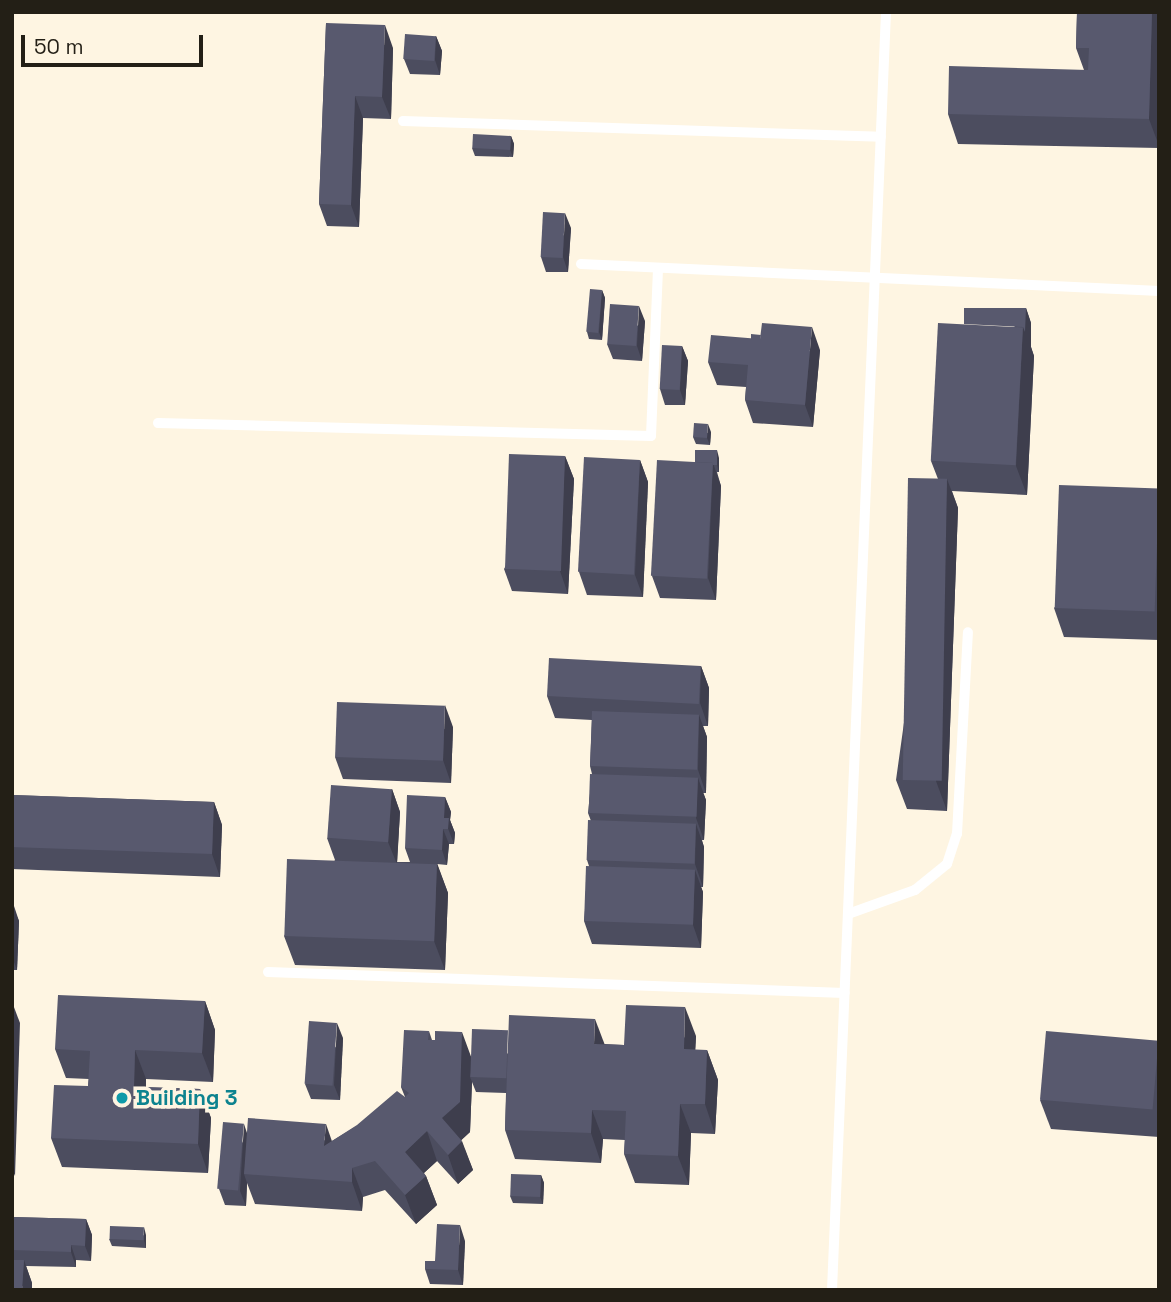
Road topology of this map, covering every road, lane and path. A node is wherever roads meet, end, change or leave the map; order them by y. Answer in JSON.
{"nodes":[{"id":1,"x":886,"y":12,"type":"edge"},
{"id":2,"x":403,"y":121,"type":"dead end"},
{"id":3,"x":881,"y":137,"type":"junction"},
{"id":4,"x":581,"y":264,"type":"dead end"},
{"id":5,"x":658,"y":268,"type":"junction"},
{"id":6,"x":875,"y":279,"type":"junction"},
{"id":7,"x":1159,"y":291,"type":"edge"},
{"id":8,"x":158,"y":423,"type":"dead end"},
{"id":9,"x":968,"y":632,"type":"dead end"},
{"id":10,"x":848,"y":914,"type":"junction"},
{"id":11,"x":268,"y":972,"type":"dead end"},
{"id":12,"x":845,"y":993,"type":"junction"},
{"id":13,"x":832,"y":1290,"type":"edge"}],
"edges":[{"from":1,"to":3,"type":"lane"},
{"from":2,"to":3,"type":"lane"},
{"from":3,"to":6,"type":"lane"},
{"from":4,"to":5,"type":"lane"},
{"from":5,"to":6,"type":"lane"},
{"from":5,"to":8,"type":"lane"},
{"from":6,"to":7,"type":"lane"},
{"from":6,"to":10,"type":"lane"},
{"from":9,"to":10,"type":"lane"},
{"from":10,"to":12,"type":"lane"},
{"from":11,"to":12,"type":"lane"},
{"from":12,"to":13,"type":"lane"}]}
